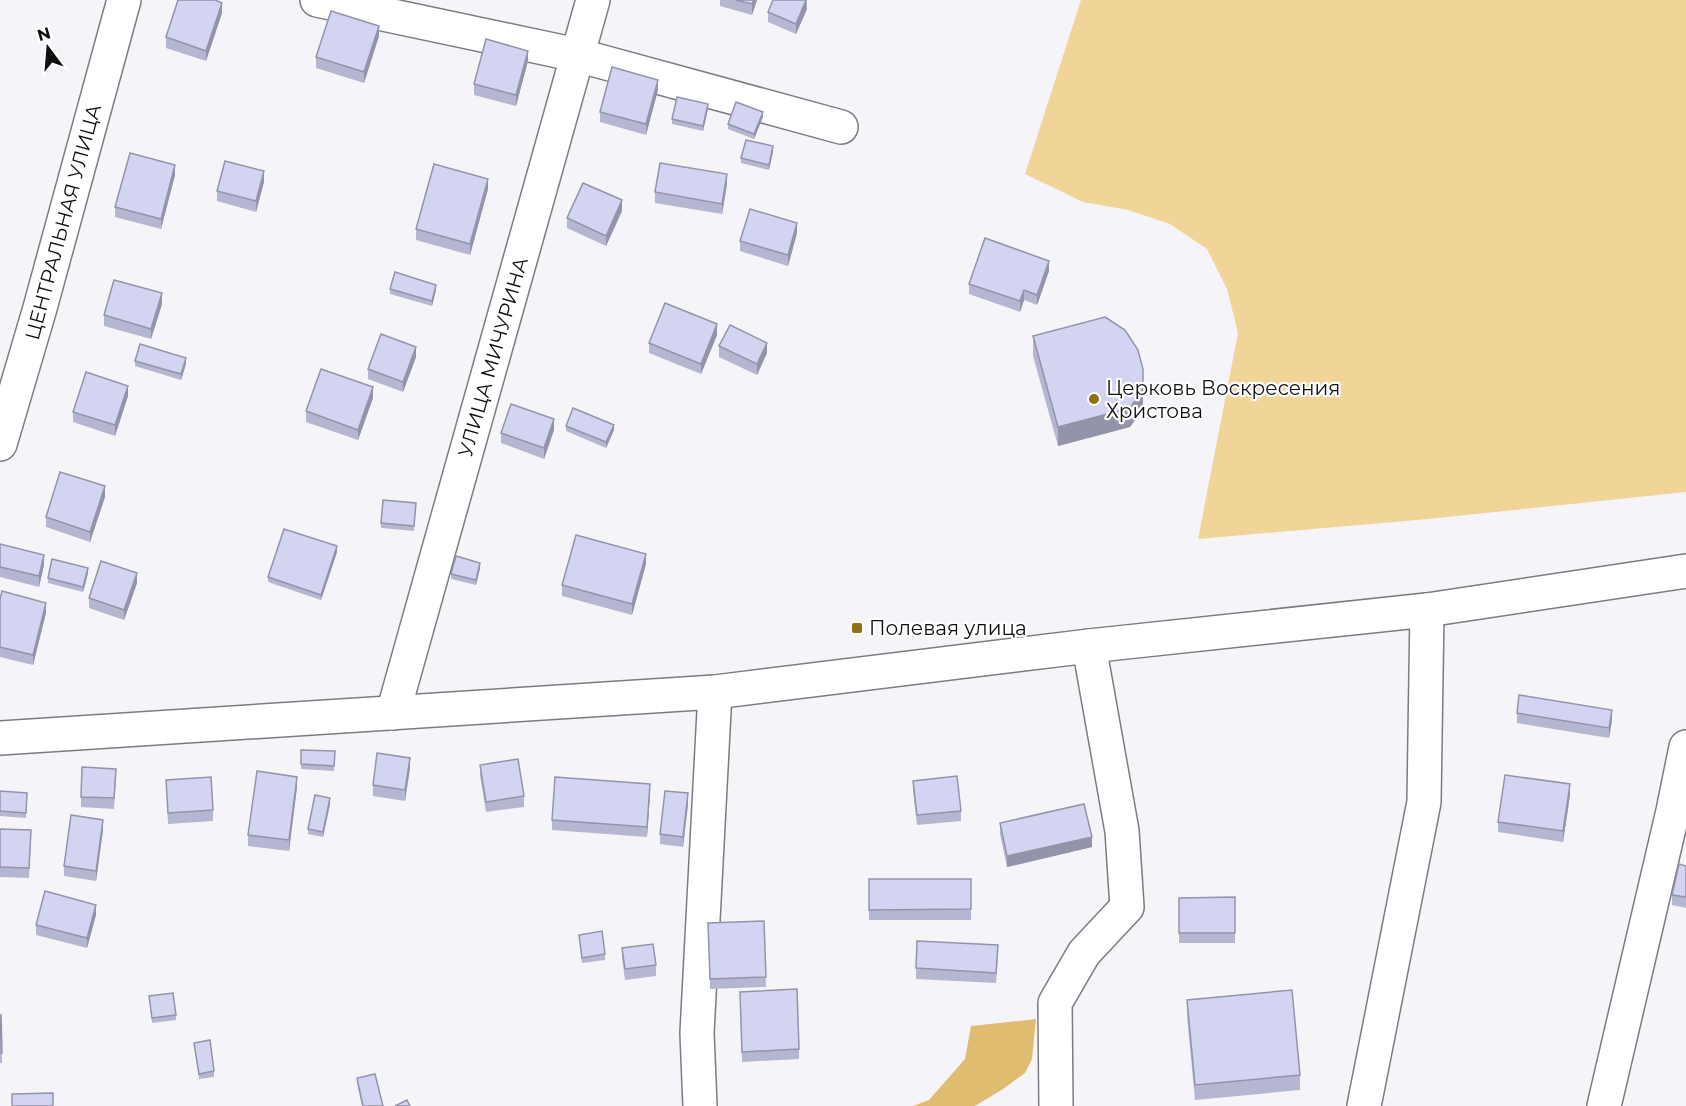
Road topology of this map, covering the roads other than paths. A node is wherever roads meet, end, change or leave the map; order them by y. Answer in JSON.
{"nodes":[{"id":1,"x":124,"y":0,"type":"edge"},
{"id":2,"x":317,"y":0,"type":"edge"},
{"id":3,"x":593,"y":0,"type":"edge"},
{"id":4,"x":578,"y":55,"type":"junction"},
{"id":5,"x":842,"y":127,"type":"dead end"},
{"id":6,"x":0,"y":444,"type":"edge"},
{"id":7,"x":1686,"y":571,"type":"edge"},
{"id":8,"x":1427,"y":610,"type":"junction"},
{"id":9,"x":1089,"y":646,"type":"junction"},
{"id":10,"x":715,"y":692,"type":"junction"},
{"id":11,"x":393,"y":713,"type":"junction"},
{"id":12,"x":0,"y":738,"type":"edge"},
{"id":13,"x":1686,"y":747,"type":"edge"},
{"id":14,"x":700,"y":1106,"type":"edge"},
{"id":15,"x":1056,"y":1106,"type":"edge"},
{"id":16,"x":1364,"y":1106,"type":"edge"},
{"id":17,"x":1605,"y":1106,"type":"edge"}],
"edges":[{"from":1,"to":6,"type":"street","name":"ЦЕНТРАЛЬНАЯ УЛИЦА"},
{"from":2,"to":4,"type":"street"},
{"from":3,"to":4,"type":"street","name":"УЛИЦА МИЧУРИНА"},
{"from":4,"to":5,"type":"street"},
{"from":4,"to":11,"type":"street","name":"УЛИЦА МИЧУРИНА"},
{"from":7,"to":8,"type":"street"},
{"from":8,"to":9,"type":"street"},
{"from":8,"to":16,"type":"street"},
{"from":9,"to":10,"type":"street"},
{"from":9,"to":15,"type":"street"},
{"from":10,"to":11,"type":"street"},
{"from":10,"to":14,"type":"street"},
{"from":11,"to":12,"type":"street"},
{"from":13,"to":17,"type":"street"}]}
